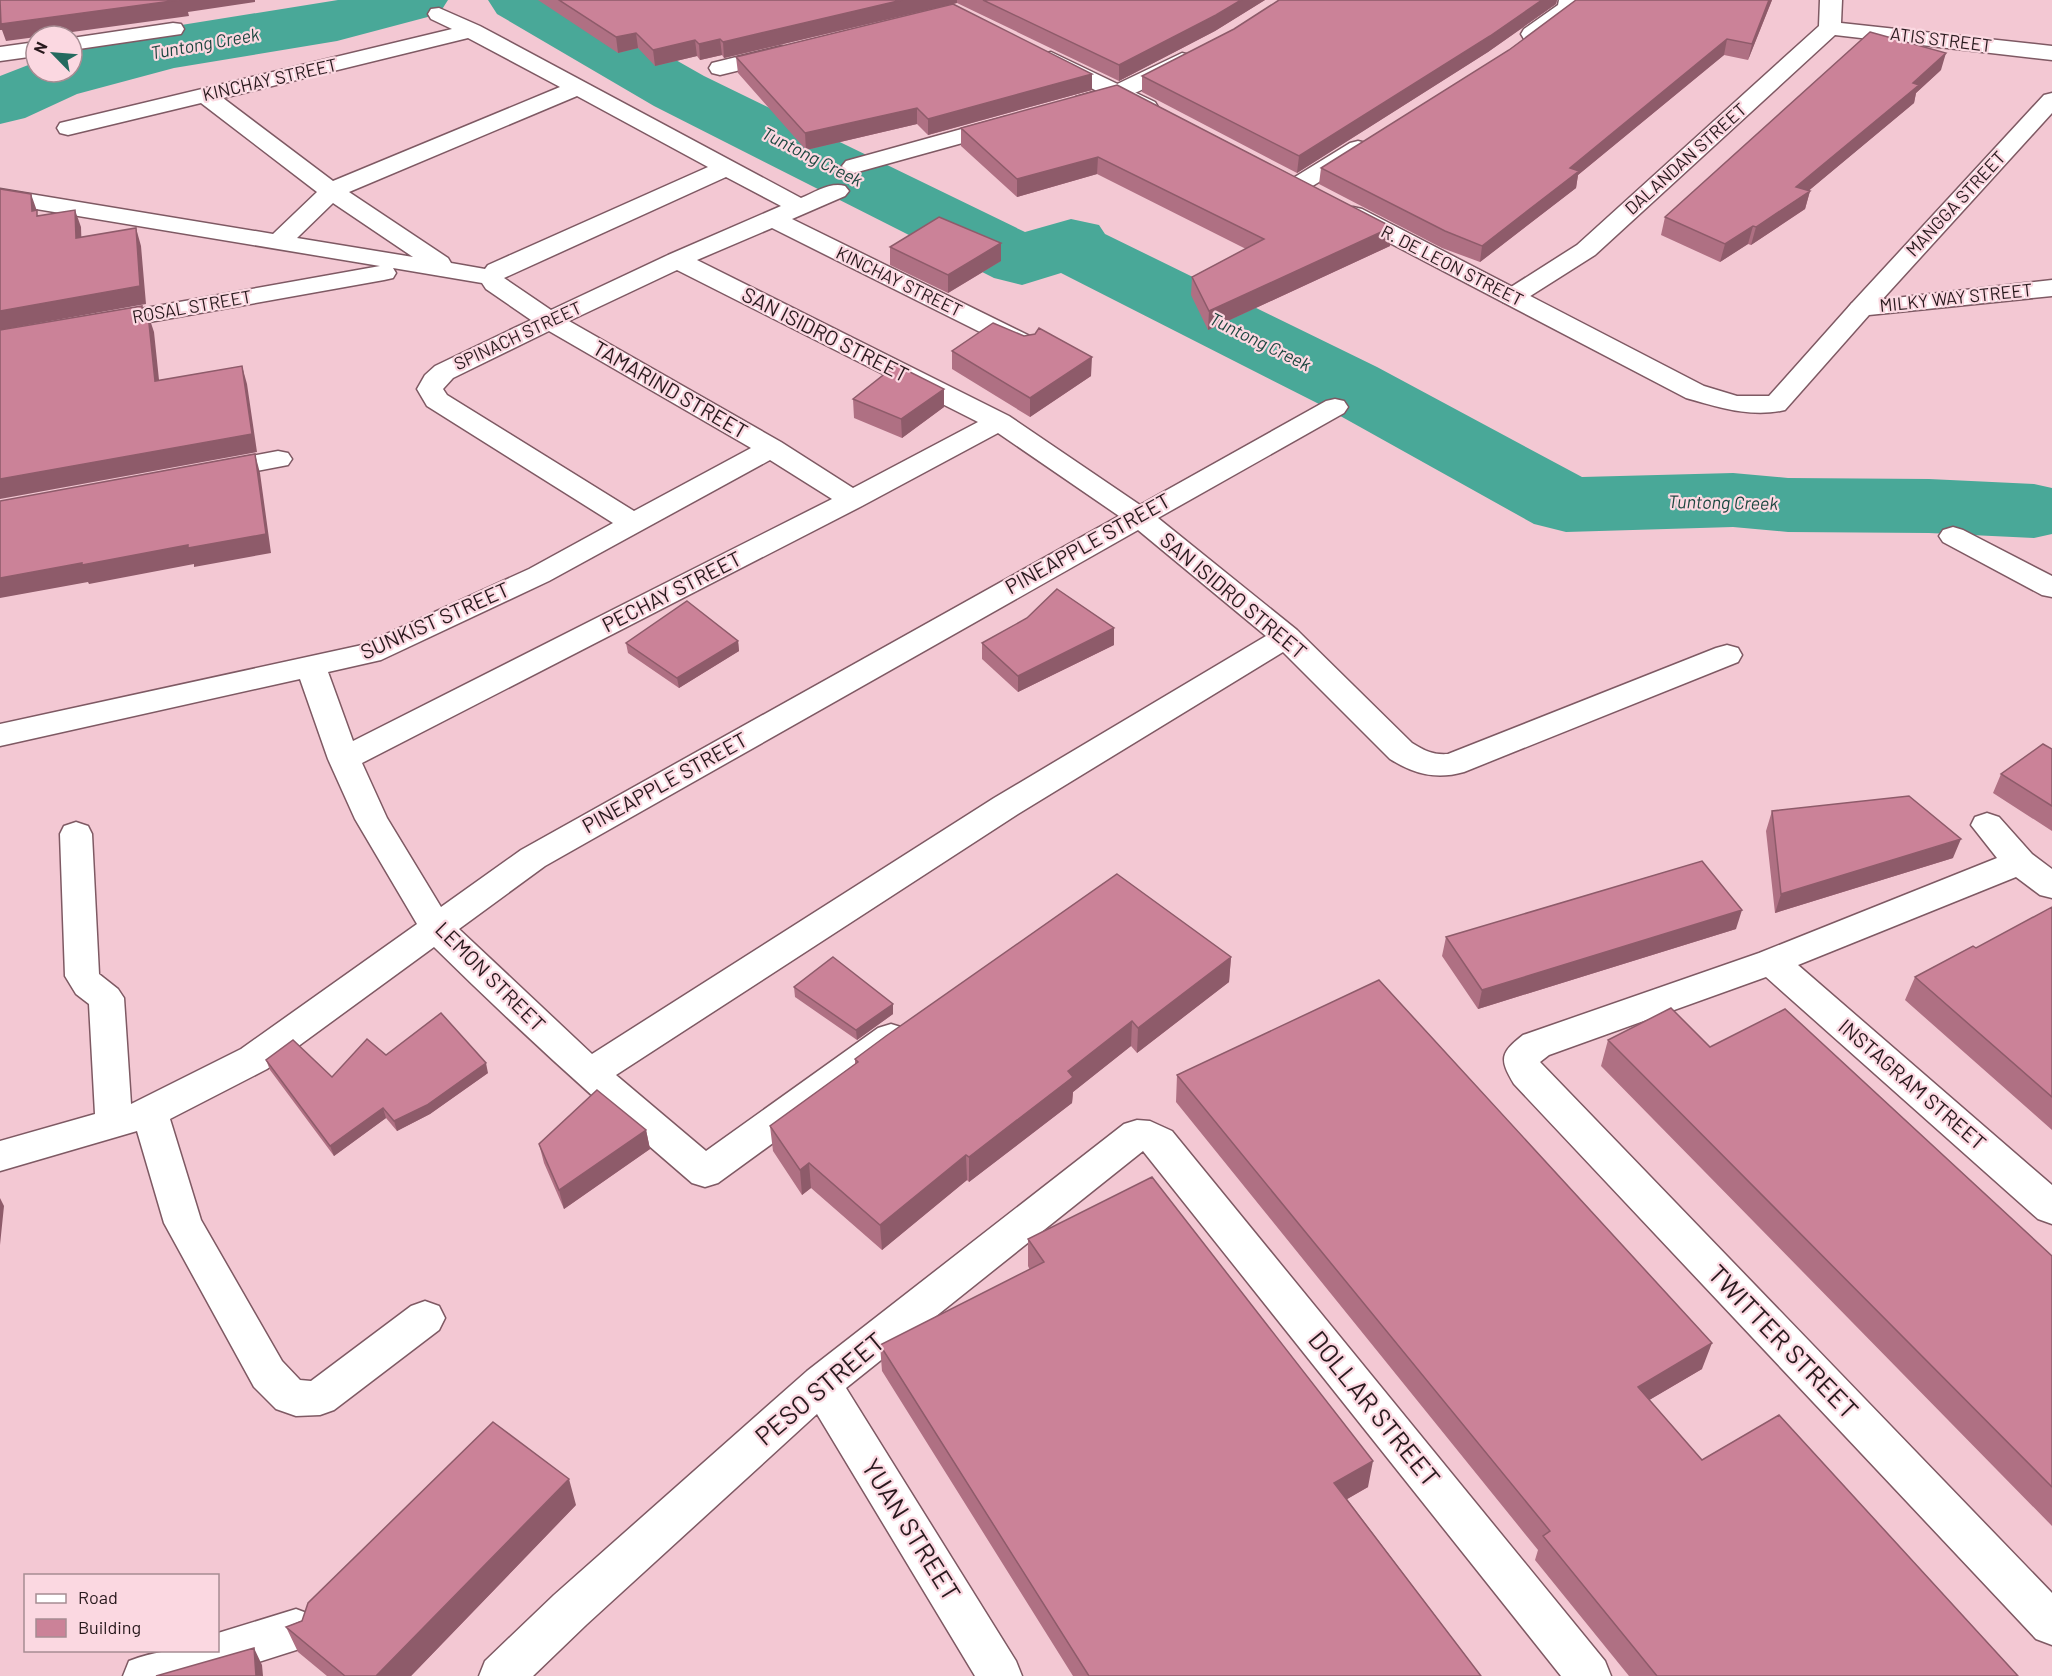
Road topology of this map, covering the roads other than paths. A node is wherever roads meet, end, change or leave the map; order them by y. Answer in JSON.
{"nodes":[{"id":1,"x":1570,"y":0,"type":"edge"},
{"id":2,"x":1831,"y":0,"type":"edge"},
{"id":3,"x":439,"y":14,"type":"dead end"},
{"id":4,"x":1830,"y":28,"type":"junction"},
{"id":5,"x":173,"y":29,"type":"edge"},
{"id":6,"x":472,"y":31,"type":"junction"},
{"id":7,"x":84,"y":42,"type":"edge"},
{"id":8,"x":1027,"y":46,"type":"edge"},
{"id":9,"x":1514,"y":46,"type":"edge"},
{"id":10,"x":798,"y":49,"type":"edge"},
{"id":11,"x":1203,"y":49,"type":"edge"},
{"id":12,"x":24,"y":51,"type":"edge"},
{"id":13,"x":2052,"y":53,"type":"edge"},
{"id":14,"x":0,"y":54,"type":"edge"},
{"id":15,"x":720,"y":68,"type":"edge"},
{"id":16,"x":578,"y":88,"type":"junction"},
{"id":17,"x":1119,"y":92,"type":"junction"},
{"id":18,"x":205,"y":95,"type":"junction"},
{"id":19,"x":2052,"y":100,"type":"edge"},
{"id":20,"x":1061,"y":108,"type":"edge"},
{"id":21,"x":1027,"y":118,"type":"edge"},
{"id":22,"x":1171,"y":120,"type":"edge"},
{"id":23,"x":68,"y":128,"type":"dead end"},
{"id":24,"x":1381,"y":134,"type":"edge"},
{"id":25,"x":854,"y":166,"type":"dead end"},
{"id":26,"x":728,"y":167,"type":"junction"},
{"id":27,"x":331,"y":191,"type":"junction"},
{"id":28,"x":837,"y":191,"type":"dead end"},
{"id":29,"x":0,"y":196,"type":"edge"},
{"id":30,"x":801,"y":207,"type":"junction"},
{"id":31,"x":773,"y":219,"type":"junction"},
{"id":32,"x":280,"y":241,"type":"junction"},
{"id":33,"x":677,"y":260,"type":"junction"},
{"id":34,"x":448,"y":269,"type":"junction"},
{"id":35,"x":384,"y":273,"type":"dead end"},
{"id":36,"x":491,"y":277,"type":"junction"},
{"id":37,"x":2052,"y":288,"type":"edge"},
{"id":38,"x":1512,"y":297,"type":"junction"},
{"id":39,"x":1861,"y":308,"type":"junction"},
{"id":40,"x":550,"y":321,"type":"junction"},
{"id":41,"x":81,"y":326,"type":"edge"},
{"id":42,"x":1025,"y":344,"type":"edge"},
{"id":43,"x":1335,"y":407,"type":"dead end"},
{"id":44,"x":999,"y":422,"type":"junction"},
{"id":45,"x":771,"y":448,"type":"junction"},
{"id":46,"x":278,"y":459,"type":"dead end"},
{"id":47,"x":186,"y":476,"type":"edge"},
{"id":48,"x":852,"y":500,"type":"junction"},
{"id":49,"x":1138,"y":516,"type":"junction"},
{"id":50,"x":633,"y":523,"type":"junction"},
{"id":51,"x":1953,"y":536,"type":"dead end"},
{"id":52,"x":2052,"y":588,"type":"edge"},
{"id":53,"x":1286,"y":637,"type":"junction"},
{"id":54,"x":1727,"y":655,"type":"dead end"},
{"id":55,"x":311,"y":667,"type":"junction"},
{"id":56,"x":0,"y":735,"type":"edge"},
{"id":57,"x":344,"y":759,"type":"junction"},
{"id":58,"x":1987,"y":825,"type":"dead end"},
{"id":59,"x":76,"y":834,"type":"dead end"},
{"id":60,"x":2020,"y":862,"type":"junction"},
{"id":61,"x":2052,"y":886,"type":"edge"},
{"id":62,"x":437,"y":928,"type":"junction"},
{"id":63,"x":1771,"y":962,"type":"junction"},
{"id":64,"x":916,"y":1019,"type":"edge"},
{"id":65,"x":591,"y":1073,"type":"junction"},
{"id":66,"x":132,"y":1118,"type":"junction"},
{"id":67,"x":1159,"y":1142,"type":"joint"},
{"id":68,"x":0,"y":1156,"type":"edge"},
{"id":69,"x":2052,"y":1208,"type":"edge"},
{"id":70,"x":424,"y":1318,"type":"dead end"},
{"id":71,"x":821,"y":1384,"type":"junction"},
{"id":72,"x":2052,"y":1624,"type":"edge"},
{"id":73,"x":296,"y":1630,"type":"edge"},
{"id":74,"x":145,"y":1676,"type":"edge"},
{"id":75,"x":501,"y":1676,"type":"edge"},
{"id":76,"x":1000,"y":1676,"type":"edge"},
{"id":77,"x":1589,"y":1676,"type":"edge"}],
"edges":[{"from":1,"to":9,"type":"street"},
{"from":2,"to":4,"type":"street"},
{"from":3,"to":6,"type":"street"},
{"from":4,"to":13,"type":"street","name":"ATIS STREET"},
{"from":4,"to":38,"type":"street","name":"DALANDAN STREET"},
{"from":5,"to":7,"type":"street"},
{"from":6,"to":16,"type":"street"},
{"from":6,"to":18,"type":"street","name":"KINCHAY STREET"},
{"from":8,"to":17,"type":"street"},
{"from":10,"to":15,"type":"street"},
{"from":11,"to":17,"type":"street"},
{"from":12,"to":14,"type":"street"},
{"from":16,"to":26,"type":"street"},
{"from":16,"to":27,"type":"street"},
{"from":17,"to":20,"type":"street"},
{"from":17,"to":22,"type":"street"},
{"from":18,"to":23,"type":"street","name":"KINCHAY STREET"},
{"from":18,"to":27,"type":"street"},
{"from":19,"to":39,"type":"street","name":"MANGGA STREET"},
{"from":21,"to":25,"type":"street"},
{"from":24,"to":38,"type":"street","name":"R. DE LEON STREET"},
{"from":26,"to":30,"type":"street"},
{"from":26,"to":36,"type":"street"},
{"from":27,"to":32,"type":"street"},
{"from":27,"to":34,"type":"street"},
{"from":28,"to":30,"type":"street","name":"SPINACH STREET"},
{"from":29,"to":32,"type":"street"},
{"from":30,"to":31,"type":"street","name":"SPINACH STREET"},
{"from":31,"to":33,"type":"street","name":"SPINACH STREET"},
{"from":31,"to":42,"type":"street","name":"KINCHAY STREET"},
{"from":32,"to":34,"type":"street"},
{"from":33,"to":40,"type":"street","name":"SPINACH STREET"},
{"from":33,"to":44,"type":"street","name":"SAN ISIDRO STREET"},
{"from":34,"to":36,"type":"street"},
{"from":35,"to":41,"type":"street","name":"ROSAL STREET"},
{"from":36,"to":40,"type":"street","name":"TAMARIND STREET"},
{"from":37,"to":39,"type":"street","name":"MILKY WAY STREET"},
{"from":38,"to":39,"type":"street","name":"R. DE LEON STREET"},
{"from":40,"to":45,"type":"street","name":"TAMARIND STREET"},
{"from":40,"to":50,"type":"street","name":"SPINACH STREET"},
{"from":43,"to":49,"type":"street","name":"PINEAPPLE STREET"},
{"from":44,"to":48,"type":"street","name":"PECHAY STREET"},
{"from":44,"to":49,"type":"street","name":"SAN ISIDRO STREET"},
{"from":45,"to":48,"type":"street","name":"TAMARIND STREET"},
{"from":45,"to":50,"type":"street","name":"SUNKIST STREET"},
{"from":46,"to":47,"type":"street"},
{"from":48,"to":57,"type":"street","name":"PECHAY STREET"},
{"from":49,"to":53,"type":"street","name":"SAN ISIDRO STREET"},
{"from":49,"to":62,"type":"street","name":"PINEAPPLE STREET"},
{"from":50,"to":55,"type":"street","name":"SUNKIST STREET"},
{"from":51,"to":52,"type":"street"},
{"from":53,"to":54,"type":"street","name":"SAN ISIDRO STREET"},
{"from":53,"to":65,"type":"street"},
{"from":55,"to":56,"type":"street","name":"SUNKIST STREET"},
{"from":55,"to":57,"type":"street","name":"LEMON STREET"},
{"from":57,"to":62,"type":"street","name":"LEMON STREET"},
{"from":58,"to":60,"type":"street"},
{"from":59,"to":66,"type":"street"},
{"from":60,"to":61,"type":"street"},
{"from":60,"to":63,"type":"street"},
{"from":62,"to":65,"type":"street","name":"LEMON STREET"},
{"from":62,"to":66,"type":"street","name":"PINEAPPLE STREET"},
{"from":63,"to":69,"type":"street","name":"INSTAGRAM STREET"},
{"from":63,"to":72,"type":"street","name":"TWITTER STREET"},
{"from":64,"to":65,"type":"street","name":"LEMON STREET"},
{"from":66,"to":68,"type":"street","name":"PINEAPPLE STREET"},
{"from":66,"to":70,"type":"street"},
{"from":67,"to":71,"type":"street","name":"PESO STREET"},
{"from":67,"to":77,"type":"street","name":"DOLLAR STREET"},
{"from":71,"to":75,"type":"street","name":"PESO STREET"},
{"from":71,"to":76,"type":"street","name":"YUAN STREET"},
{"from":73,"to":74,"type":"street"}]}
